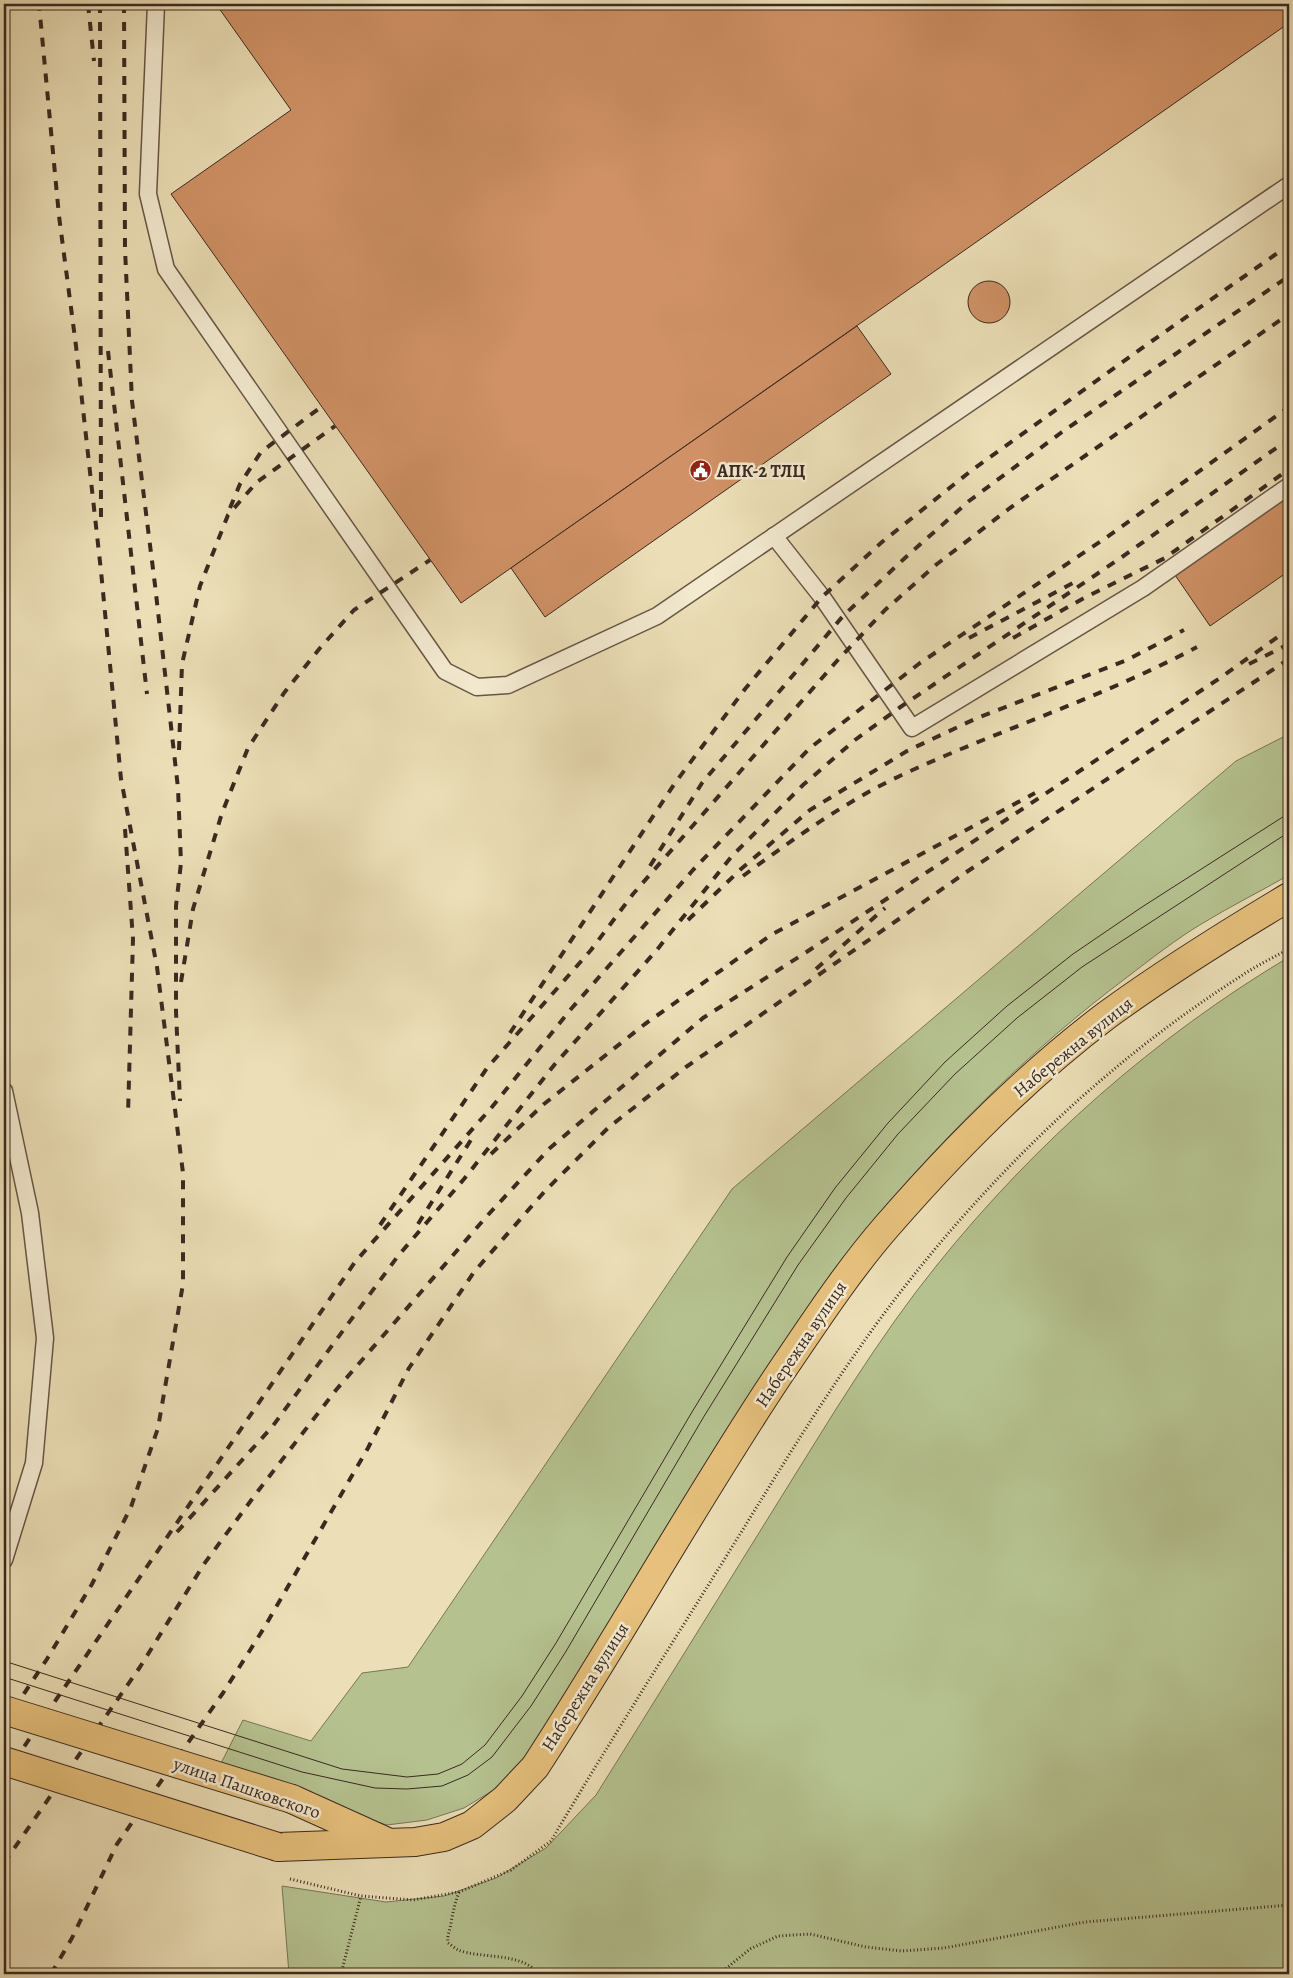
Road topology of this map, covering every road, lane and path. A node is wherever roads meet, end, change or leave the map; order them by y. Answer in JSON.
{"nodes":[{"id":1,"x":156,"y":4,"type":"edge"},
{"id":2,"x":1289,"y":185,"type":"edge"},
{"id":3,"x":1289,"y":486,"type":"edge"},
{"id":4,"x":774,"y":536,"type":"junction"},
{"id":5,"x":1289,"y":897,"type":"edge"},
{"id":6,"x":1289,"y":949,"type":"edge"},
{"id":7,"x":4,"y":1090,"type":"edge"},
{"id":8,"x":4,"y":1560,"type":"edge"},
{"id":9,"x":4,"y":1710,"type":"edge"},
{"id":10,"x":4,"y":1760,"type":"edge"},
{"id":11,"x":391,"y":1844,"type":"junction"},
{"id":12,"x":289,"y":1878,"type":"dead end"},
{"id":13,"x":459,"y":1892,"type":"junction"},
{"id":14,"x":361,"y":1896,"type":"junction"},
{"id":15,"x":1289,"y":1905,"type":"edge"},
{"id":16,"x":341,"y":1974,"type":"edge"},
{"id":17,"x":538,"y":1974,"type":"edge"},
{"id":18,"x":714,"y":1974,"type":"edge"}],
"edges":[{"from":1,"to":4,"type":"lane"},
{"from":2,"to":4,"type":"lane"},
{"from":3,"to":4,"type":"lane"},
{"from":5,"to":11,"type":"highway","name":"Набережна вулиця"},
{"from":6,"to":13,"type":"path"},
{"from":7,"to":8,"type":"lane"},
{"from":9,"to":11,"type":"highway","name":"улица Пашковского","bridge":true},
{"from":10,"to":11,"type":"highway","name":"улица Пашковского","bridge":true},
{"from":12,"to":14,"type":"path"},
{"from":13,"to":14,"type":"path"},
{"from":13,"to":17,"type":"path"},
{"from":14,"to":16,"type":"path"},
{"from":15,"to":18,"type":"path"}]}
